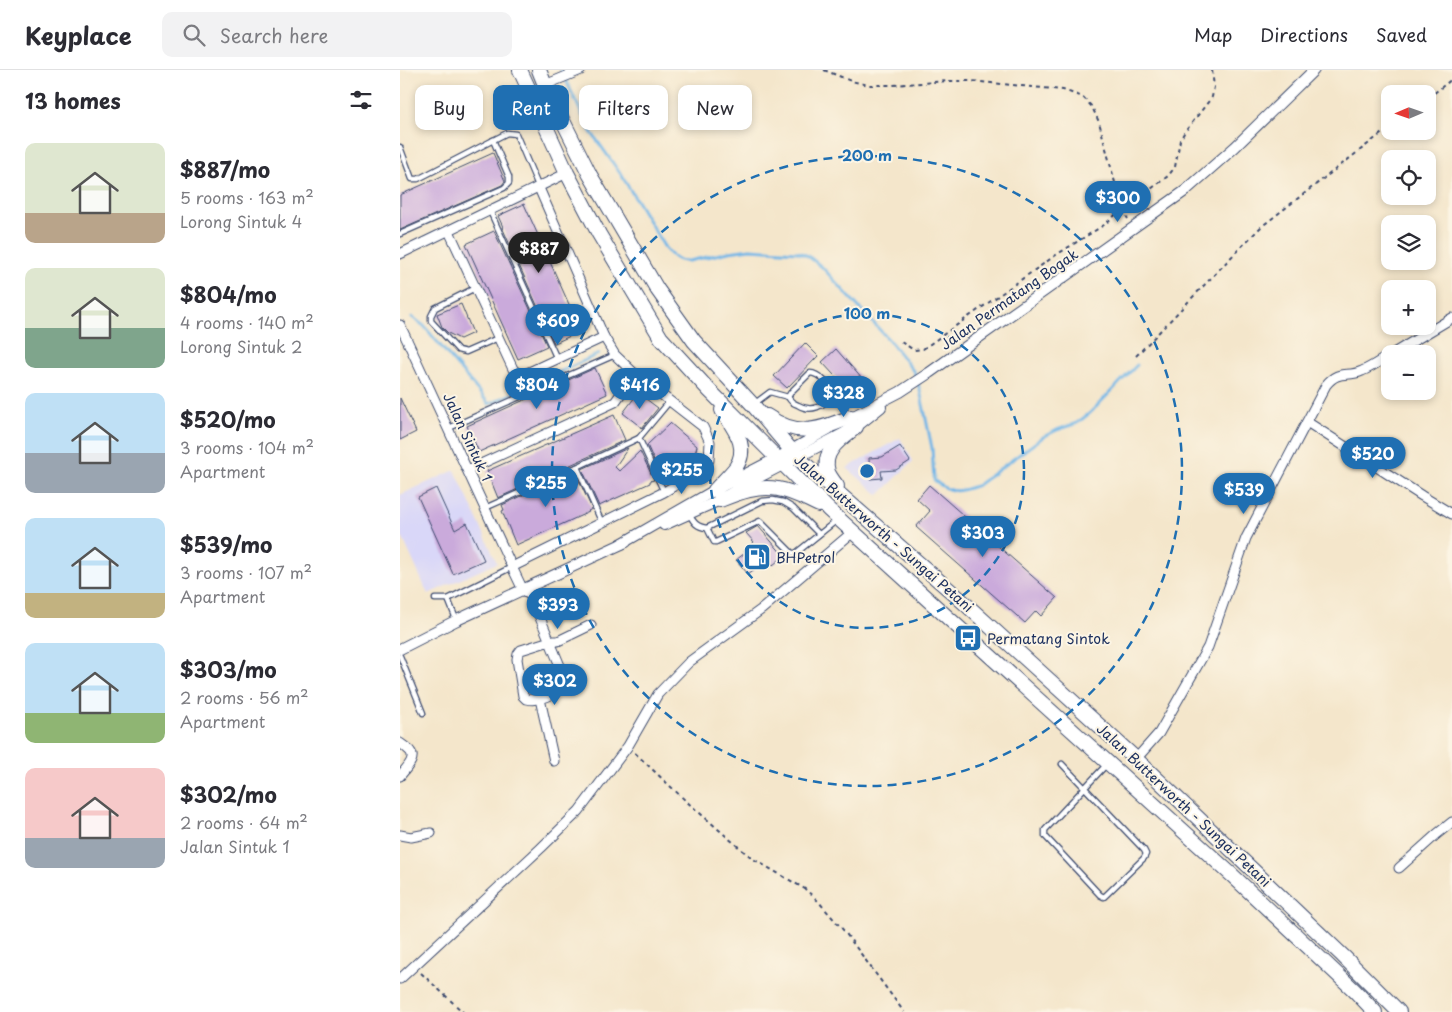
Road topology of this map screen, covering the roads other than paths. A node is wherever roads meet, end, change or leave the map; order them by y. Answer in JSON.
{"nodes":[{"id":1,"x":520,"y":70,"type":"edge"},
{"id":2,"x":539,"y":70,"type":"edge"},
{"id":3,"x":581,"y":70,"type":"edge"},
{"id":4,"x":1314,"y":70,"type":"edge"},
{"id":5,"x":550,"y":83,"type":"junction"},
{"id":6,"x":493,"y":140,"type":"junction"},
{"id":7,"x":400,"y":147,"type":"edge"},
{"id":8,"x":567,"y":173,"type":"junction"},
{"id":9,"x":539,"y":188,"type":"junction"},
{"id":10,"x":490,"y":211,"type":"junction"},
{"id":11,"x":449,"y":231,"type":"junction"},
{"id":12,"x":400,"y":234,"type":"edge"},
{"id":13,"x":400,"y":254,"type":"edge"},
{"id":14,"x":475,"y":288,"type":"junction"},
{"id":15,"x":1452,"y":318,"type":"edge"},
{"id":16,"x":400,"y":325,"type":"edge"},
{"id":17,"x":604,"y":337,"type":"junction"},
{"id":18,"x":498,"y":338,"type":"junction"},
{"id":19,"x":1406,"y":345,"type":"edge"},
{"id":20,"x":615,"y":355,"type":"junction"},
{"id":21,"x":557,"y":360,"type":"junction"},
{"id":22,"x":1381,"y":360,"type":"edge"},
{"id":23,"x":635,"y":374,"type":"junction"},
{"id":24,"x":709,"y":390,"type":"junction"},
{"id":25,"x":834,"y":395,"type":"junction"},
{"id":26,"x":788,"y":397,"type":"junction"},
{"id":27,"x":670,"y":401,"type":"junction"},
{"id":28,"x":752,"y":405,"type":"junction"},
{"id":29,"x":853,"y":422,"type":"junction"},
{"id":30,"x":1307,"y":422,"type":"junction"},
{"id":31,"x":449,"y":428,"type":"junction"},
{"id":32,"x":639,"y":438,"type":"junction"},
{"id":33,"x":794,"y":454,"type":"junction"},
{"id":34,"x":780,"y":461,"type":"junction"},
{"id":35,"x":577,"y":467,"type":"junction"},
{"id":36,"x":468,"y":470,"type":"junction"},
{"id":37,"x":664,"y":492,"type":"junction"},
{"id":38,"x":717,"y":495,"type":"junction"},
{"id":39,"x":852,"y":506,"type":"junction"},
{"id":40,"x":485,"y":508,"type":"junction"},
{"id":41,"x":689,"y":514,"type":"junction"},
{"id":42,"x":834,"y":514,"type":"junction"},
{"id":43,"x":1452,"y":514,"type":"edge"},
{"id":44,"x":602,"y":523,"type":"junction"},
{"id":45,"x":707,"y":528,"type":"junction"},
{"id":46,"x":854,"y":531,"type":"junction"},
{"id":47,"x":819,"y":534,"type":"junction"},
{"id":48,"x":621,"y":544,"type":"junction"},
{"id":49,"x":512,"y":567,"type":"junction"},
{"id":50,"x":523,"y":590,"type":"junction"},
{"id":51,"x":435,"y":599,"type":"dead end"},
{"id":52,"x":448,"y":600,"type":"junction"},
{"id":53,"x":457,"y":620,"type":"junction"},
{"id":54,"x":591,"y":625,"type":"dead end"},
{"id":55,"x":550,"y":642,"type":"junction"},
{"id":56,"x":400,"y":649,"type":"edge"},
{"id":57,"x":400,"y":656,"type":"edge"},
{"id":58,"x":540,"y":699,"type":"junction"},
{"id":59,"x":423,"y":712,"type":"dead end"},
{"id":60,"x":400,"y":742,"type":"edge"},
{"id":61,"x":1140,"y":755,"type":"junction"},
{"id":62,"x":554,"y":761,"type":"dead end"},
{"id":63,"x":1062,"y":764,"type":"dead end"},
{"id":64,"x":1104,"y":768,"type":"junction"},
{"id":65,"x":400,"y":776,"type":"edge"},
{"id":66,"x":1085,"y":788,"type":"junction"},
{"id":67,"x":1452,"y":822,"type":"edge"},
{"id":68,"x":431,"y":833,"type":"dead end"},
{"id":69,"x":400,"y":835,"type":"edge"},
{"id":70,"x":1399,"y":868,"type":"dead end"},
{"id":71,"x":400,"y":979,"type":"edge"},
{"id":72,"x":1375,"y":1012,"type":"edge"},
{"id":73,"x":1399,"y":1012,"type":"edge"}],
"edges":[{"from":1,"to":8,"type":"highway","name":"Jalan Butterworth - Sungai Petani"},
{"from":2,"to":5,"type":"highway","name":"Jalan Butterworth - Sungai Petani"},
{"from":3,"to":5,"type":"street"},
{"from":4,"to":29,"type":"street","name":"Jalan Permatang Bogak"},
{"from":5,"to":28,"type":"highway","name":"Jalan Butterworth - Sungai Petani"},
{"from":6,"to":7,"type":"lane"},
{"from":6,"to":9,"type":"lane"},
{"from":6,"to":12,"type":"lane"},
{"from":8,"to":9,"type":"street"},
{"from":8,"to":24,"type":"highway","name":"Jalan Butterworth - Sungai Petani"},
{"from":9,"to":10,"type":"street"},
{"from":9,"to":17,"type":"street"},
{"from":10,"to":11,"type":"street"},
{"from":10,"to":21,"type":"lane"},
{"from":11,"to":13,"type":"street"},
{"from":11,"to":14,"type":"street"},
{"from":14,"to":18,"type":"street"},
{"from":14,"to":18,"type":"lane"},
{"from":15,"to":19,"type":"street"},
{"from":16,"to":31,"type":"street","name":"Jalan Sintuk 1"},
{"from":17,"to":20,"type":"street"},
{"from":17,"to":21,"type":"street"},
{"from":18,"to":21,"type":"street"},
{"from":20,"to":23,"type":"street"},
{"from":20,"to":31,"type":"lane"},
{"from":22,"to":30,"type":"street"},
{"from":23,"to":27,"type":"street"},
{"from":23,"to":36,"type":"street"},
{"from":24,"to":34,"type":"highway","name":"Jalan Butterworth - Sungai Petani"},
{"from":24,"to":38,"type":"highway"},
{"from":25,"to":26,"type":"lane"},
{"from":25,"to":26,"type":"lane"},
{"from":25,"to":29,"type":"lane"},
{"from":26,"to":28,"type":"lane"},
{"from":27,"to":32,"type":"lane"},
{"from":27,"to":37,"type":"street"},
{"from":28,"to":29,"type":"highway"},
{"from":28,"to":33,"type":"highway","name":"Jalan Butterworth - Sungai Petani"},
{"from":29,"to":33,"type":"street","name":"Jalan Permatang Bogak"},
{"from":29,"to":39,"type":"highway"},
{"from":30,"to":43,"type":"street"},
{"from":30,"to":61,"type":"street"},
{"from":31,"to":36,"type":"street","name":"Jalan Sintuk 1"},
{"from":32,"to":35,"type":"lane"},
{"from":32,"to":37,"type":"lane"},
{"from":33,"to":34,"type":"street","name":"Jalan Permatang Bogak"},
{"from":33,"to":39,"type":"highway","name":"Jalan Butterworth - Sungai Petani"},
{"from":34,"to":38,"type":"street","name":"Jalan Permatang Bogak"},
{"from":34,"to":42,"type":"highway","name":"Jalan Butterworth - Sungai Petani"},
{"from":35,"to":40,"type":"lane"},
{"from":35,"to":44,"type":"lane"},
{"from":36,"to":40,"type":"street","name":"Jalan Sintuk 1"},
{"from":37,"to":44,"type":"street"},
{"from":38,"to":41,"type":"street"},
{"from":38,"to":42,"type":"highway"},
{"from":38,"to":48,"type":"street"},
{"from":39,"to":61,"type":"highway","name":"Jalan Butterworth - Sungai Petani"},
{"from":40,"to":49,"type":"street","name":"Jalan Sintuk 1"},
{"from":41,"to":45,"type":"lane"},
{"from":41,"to":48,"type":"street"},
{"from":42,"to":46,"type":"highway","name":"Jalan Butterworth - Sungai Petani"},
{"from":42,"to":47,"type":"lane"},
{"from":44,"to":49,"type":"street"},
{"from":45,"to":47,"type":"lane"},
{"from":45,"to":47,"type":"lane"},
{"from":46,"to":64,"type":"highway","name":"Jalan Butterworth - Sungai Petani"},
{"from":46,"to":71,"type":"street"},
{"from":48,"to":50,"type":"street"},
{"from":49,"to":50,"type":"street","name":"Jalan Sintuk 1"},
{"from":49,"to":52,"type":"lane"},
{"from":50,"to":53,"type":"street"},
{"from":50,"to":55,"type":"street","name":"Jalan Sintuk 1"},
{"from":51,"to":52,"type":"lane"},
{"from":52,"to":53,"type":"lane"},
{"from":53,"to":56,"type":"street"},
{"from":54,"to":55,"type":"street"},
{"from":55,"to":58,"type":"street","name":"Jalan Sintuk 1"},
{"from":55,"to":58,"type":"street"},
{"from":57,"to":59,"type":"lane"},
{"from":58,"to":62,"type":"street"},
{"from":60,"to":65,"type":"street"},
{"from":61,"to":73,"type":"highway","name":"Jalan Butterworth - Sungai Petani"},
{"from":63,"to":66,"type":"lane"},
{"from":64,"to":66,"type":"lane"},
{"from":64,"to":72,"type":"highway","name":"Jalan Butterworth - Sungai Petani"},
{"from":66,"to":66,"type":"lane"},
{"from":67,"to":70,"type":"street"},
{"from":68,"to":69,"type":"street"}]}
